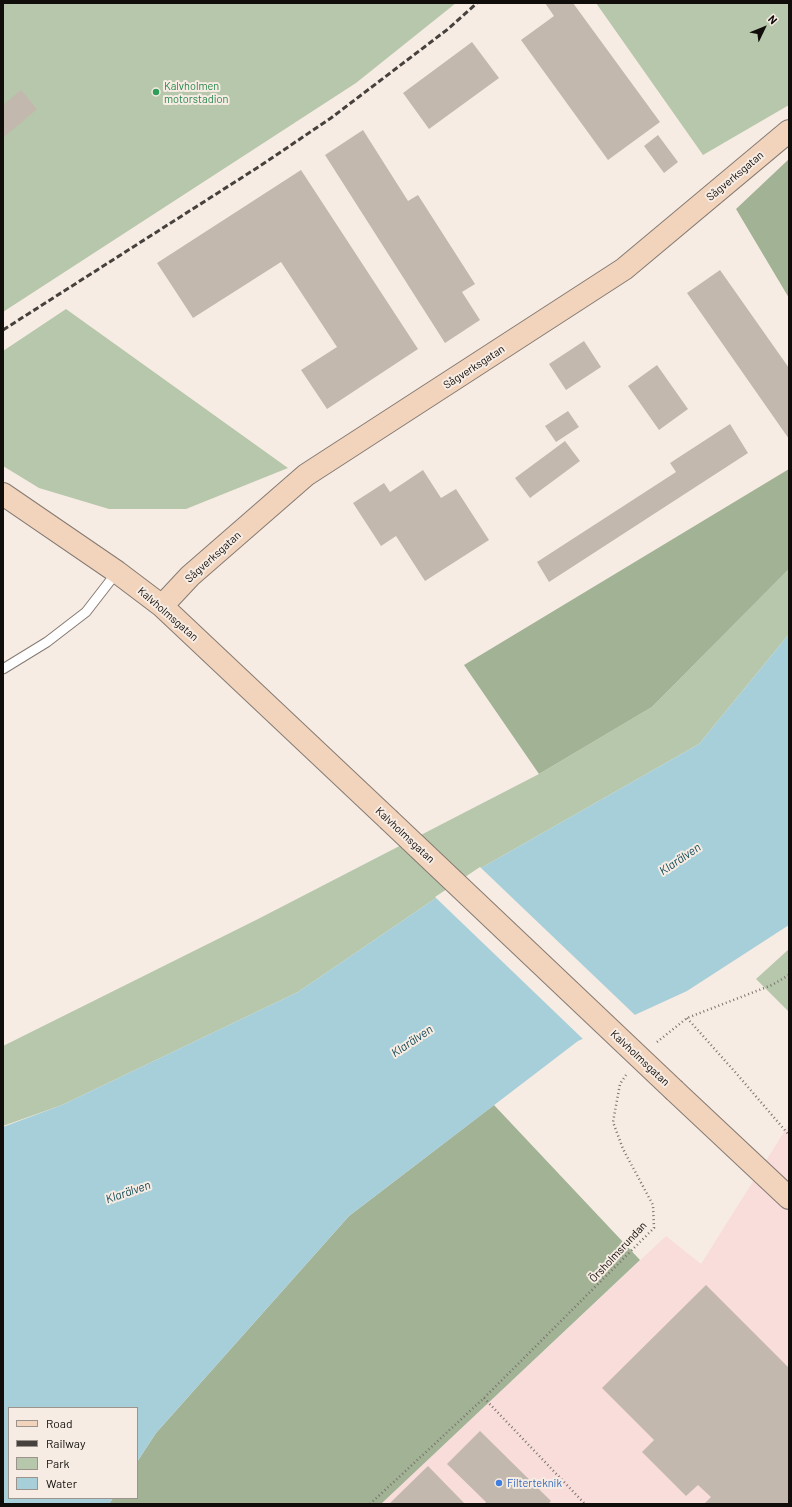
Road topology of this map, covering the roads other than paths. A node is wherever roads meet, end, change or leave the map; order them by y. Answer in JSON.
{"nodes":[{"id":1,"x":789,"y":131,"type":"edge"},
{"id":2,"x":3,"y":494,"type":"edge"},
{"id":3,"x":117,"y":572,"type":"junction"},
{"id":4,"x":162,"y":606,"type":"junction"},
{"id":5,"x":3,"y":669,"type":"edge"},
{"id":6,"x":789,"y":1198,"type":"edge"}],
"edges":[{"from":1,"to":4,"type":"street","name":"Sågverksgatan"},
{"from":2,"to":3,"type":"street","name":"Kalvholmsgatan"},
{"from":3,"to":4,"type":"street","name":"Kalvholmsgatan"},
{"from":3,"to":5,"type":"lane"},
{"from":4,"to":6,"type":"street","name":"Kalvholmsgatan","bridge":true}]}
